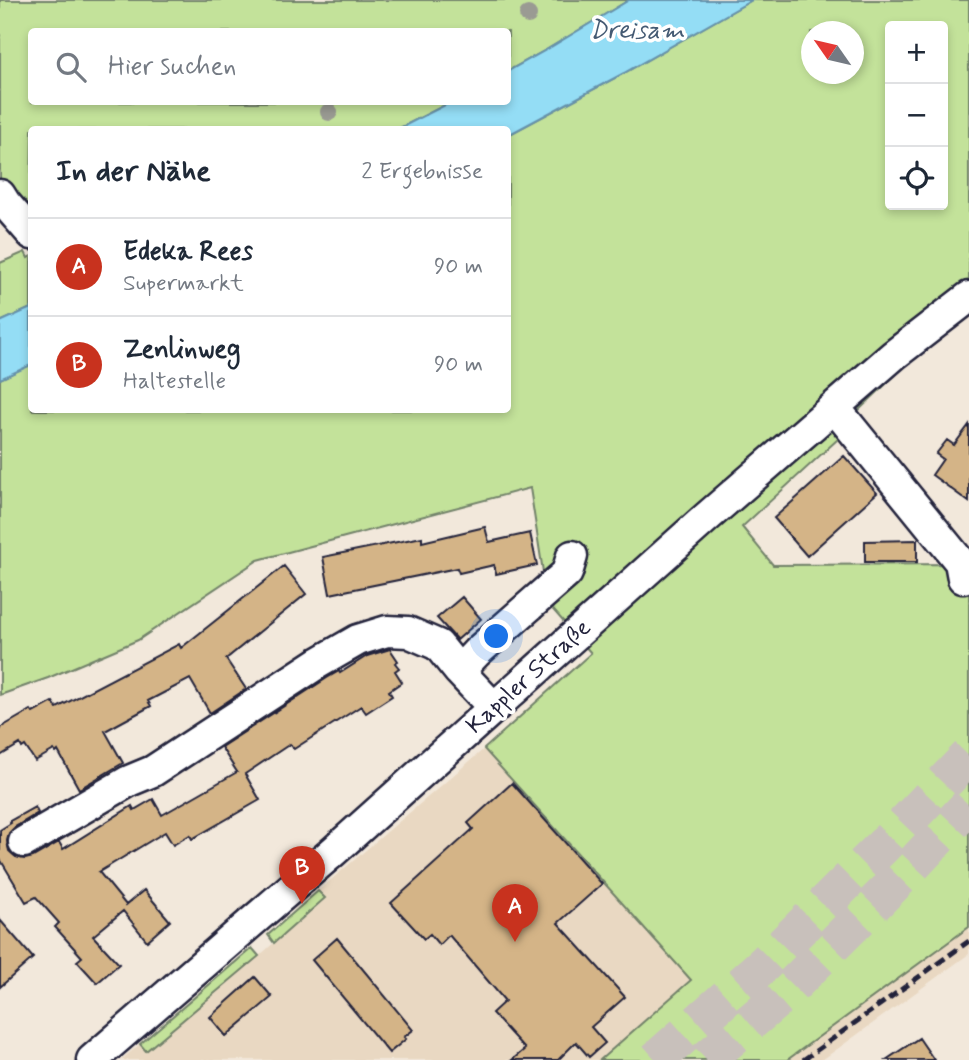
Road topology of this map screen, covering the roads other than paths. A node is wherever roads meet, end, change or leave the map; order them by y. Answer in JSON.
{"nodes":[{"id":1,"x":0,"y":195,"type":"edge"},
{"id":2,"x":28,"y":229,"type":"edge"},
{"id":3,"x":969,"y":297,"type":"edge"},
{"id":4,"x":834,"y":407,"type":"junction"},
{"id":5,"x":572,"y":556,"type":"dead end"},
{"id":6,"x":963,"y":578,"type":"dead end"},
{"id":7,"x":459,"y":671,"type":"junction"},
{"id":8,"x":494,"y":708,"type":"junction"},
{"id":9,"x":24,"y":842,"type":"dead end"},
{"id":10,"x":92,"y":1060,"type":"edge"}],
"edges":[{"from":1,"to":2,"type":"street"},
{"from":3,"to":4,"type":"street","name":"Kappler Straße"},
{"from":4,"to":6,"type":"street"},
{"from":4,"to":8,"type":"street","name":"Kappler Straße"},
{"from":5,"to":7,"type":"street"},
{"from":7,"to":8,"type":"street"},
{"from":7,"to":9,"type":"street"},
{"from":8,"to":10,"type":"street","name":"Kappler Straße"}]}
